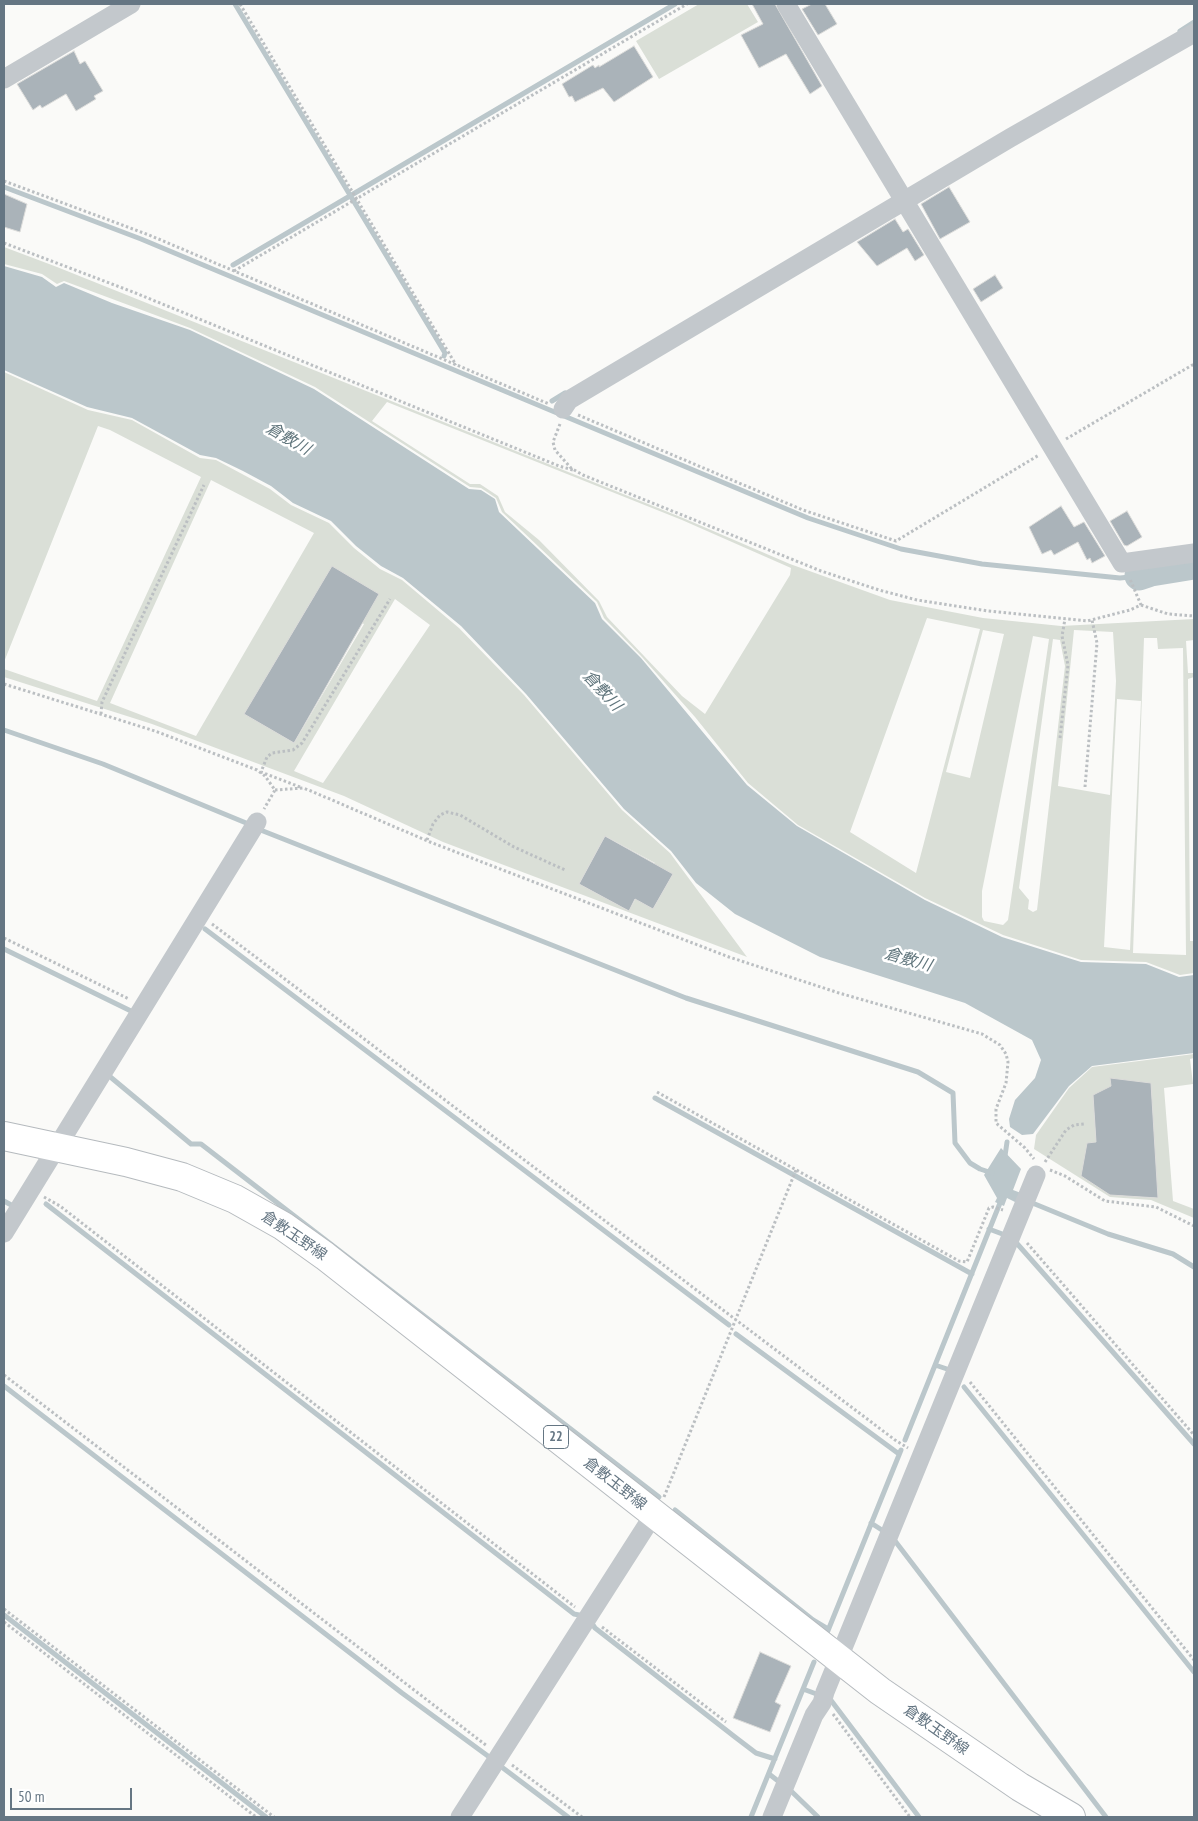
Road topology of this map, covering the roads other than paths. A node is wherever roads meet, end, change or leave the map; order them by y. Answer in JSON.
{"nodes":[{"id":1,"x":131,"y":4,"type":"edge"},
{"id":2,"x":786,"y":4,"type":"edge"},
{"id":3,"x":1194,"y":33,"type":"edge"},
{"id":4,"x":4,"y":79,"type":"edge"},
{"id":5,"x":905,"y":200,"type":"junction"},
{"id":6,"x":562,"y":415,"type":"road end"},
{"id":7,"x":1194,"y":553,"type":"edge"},
{"id":8,"x":254,"y":827,"type":"road end"},
{"id":9,"x":4,"y":1136,"type":"edge"},
{"id":10,"x":56,"y":1147,"type":"junction"},
{"id":11,"x":1036,"y":1175,"type":"road end"},
{"id":12,"x":4,"y":1232,"type":"edge"},
{"id":13,"x":654,"y":1514,"type":"junction"},
{"id":14,"x":838,"y":1659,"type":"junction"},
{"id":15,"x":460,"y":1817,"type":"edge"},
{"id":16,"x":772,"y":1817,"type":"edge"},
{"id":17,"x":1071,"y":1817,"type":"edge"}],
"edges":[{"from":1,"to":4,"type":"street"},
{"from":2,"to":5,"type":"street"},
{"from":3,"to":5,"type":"street"},
{"from":5,"to":6,"type":"street"},
{"from":5,"to":7,"type":"street"},
{"from":8,"to":10,"type":"street"},
{"from":9,"to":10,"type":"main road","name":"倉敷玉野線","number":"22"},
{"from":10,"to":12,"type":"street"},
{"from":10,"to":13,"type":"main road","name":"倉敷玉野線","number":"22"},
{"from":11,"to":14,"type":"street"},
{"from":13,"to":14,"type":"main road","name":"倉敷玉野線","number":"22"},
{"from":13,"to":15,"type":"street"},
{"from":14,"to":16,"type":"street"},
{"from":14,"to":17,"type":"main road","name":"倉敷玉野線","number":"22"}]}
